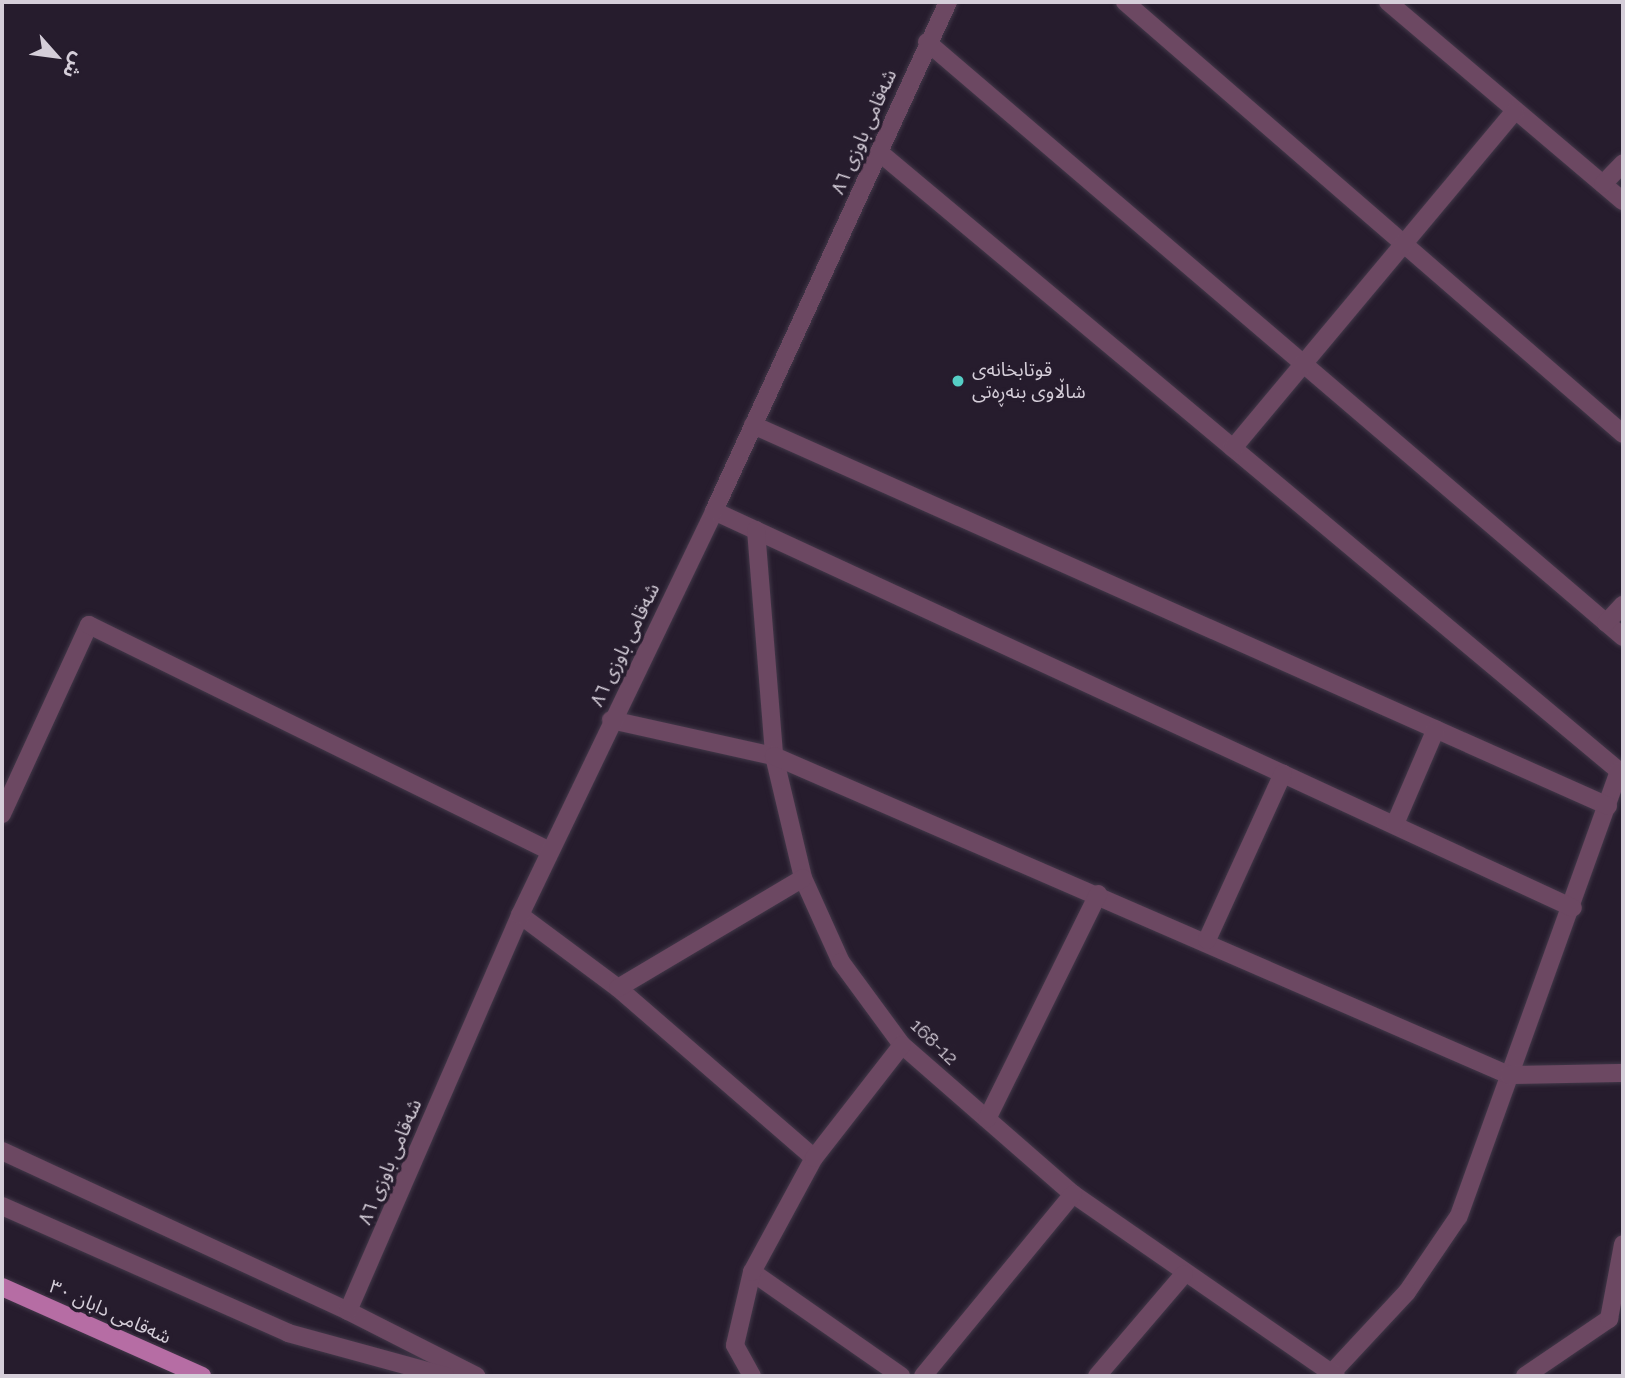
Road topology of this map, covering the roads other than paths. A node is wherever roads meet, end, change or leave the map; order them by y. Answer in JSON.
{"nodes":[{"id":1,"x":948,"y":2,"type":"edge"},
{"id":2,"x":1125,"y":2,"type":"edge"},
{"id":3,"x":1388,"y":2,"type":"edge"},
{"id":4,"x":927,"y":43,"type":"junction"},
{"id":5,"x":1515,"y":111,"type":"junction"},
{"id":6,"x":879,"y":152,"type":"junction"},
{"id":7,"x":1623,"y":163,"type":"edge"},
{"id":8,"x":1623,"y":177,"type":"edge"},
{"id":9,"x":1603,"y":184,"type":"junction"},
{"id":10,"x":1623,"y":201,"type":"edge"},
{"id":11,"x":1404,"y":244,"type":"junction"},
{"id":12,"x":1303,"y":364,"type":"junction"},
{"id":13,"x":753,"y":425,"type":"junction"},
{"id":14,"x":1623,"y":434,"type":"edge"},
{"id":15,"x":1233,"y":448,"type":"junction"},
{"id":16,"x":714,"y":511,"type":"junction"},
{"id":17,"x":756,"y":530,"type":"junction"},
{"id":18,"x":1623,"y":605,"type":"edge"},
{"id":19,"x":1606,"y":623,"type":"junction"},
{"id":20,"x":1623,"y":637,"type":"edge"},
{"id":21,"x":611,"y":720,"type":"junction"},
{"id":22,"x":1436,"y":729,"type":"junction"},
{"id":23,"x":774,"y":756,"type":"junction"},
{"id":24,"x":1283,"y":773,"type":"junction"},
{"id":25,"x":1608,"y":806,"type":"junction"},
{"id":26,"x":2,"y":814,"type":"edge"},
{"id":27,"x":1395,"y":824,"type":"junction"},
{"id":28,"x":550,"y":851,"type":"junction"},
{"id":29,"x":803,"y":878,"type":"junction"},
{"id":30,"x":1098,"y":894,"type":"junction"},
{"id":31,"x":1573,"y":908,"type":"junction"},
{"id":32,"x":520,"y":915,"type":"junction"},
{"id":33,"x":1207,"y":940,"type":"junction"},
{"id":34,"x":618,"y":988,"type":"junction"},
{"id":35,"x":902,"y":1045,"type":"junction"},
{"id":36,"x":1623,"y":1073,"type":"edge"},
{"id":37,"x":1509,"y":1075,"type":"junction"},
{"id":38,"x":987,"y":1119,"type":"junction"},
{"id":39,"x":2,"y":1152,"type":"edge"},
{"id":40,"x":814,"y":1158,"type":"junction"},
{"id":41,"x":1073,"y":1194,"type":"junction"},
{"id":42,"x":2,"y":1206,"type":"edge"},
{"id":43,"x":1623,"y":1244,"type":"edge"},
{"id":44,"x":752,"y":1272,"type":"junction"},
{"id":45,"x":1184,"y":1274,"type":"junction"},
{"id":46,"x":2,"y":1287,"type":"edge"},
{"id":47,"x":348,"y":1311,"type":"junction"},
{"id":48,"x":1332,"y":1375,"type":"edge"},
{"id":49,"x":202,"y":1376,"type":"edge"},
{"id":50,"x":445,"y":1376,"type":"edge"},
{"id":51,"x":476,"y":1376,"type":"edge"},
{"id":52,"x":752,"y":1376,"type":"edge"},
{"id":53,"x":901,"y":1376,"type":"edge"},
{"id":54,"x":923,"y":1376,"type":"edge"},
{"id":55,"x":1097,"y":1376,"type":"edge"},
{"id":56,"x":1525,"y":1376,"type":"edge"}],
"edges":[{"from":1,"to":4,"type":"street","name":"شەقامی باوزی ٨٦"},
{"from":2,"to":11,"type":"street"},
{"from":3,"to":5,"type":"street"},
{"from":4,"to":6,"type":"street","name":"شەقامی باوزی ٨٦"},
{"from":4,"to":12,"type":"street"},
{"from":5,"to":9,"type":"street"},
{"from":5,"to":11,"type":"street"},
{"from":6,"to":13,"type":"street","name":"شەقامی باوزی ٨٦"},
{"from":6,"to":15,"type":"street"},
{"from":7,"to":9,"type":"street"},
{"from":8,"to":9,"type":"street"},
{"from":9,"to":10,"type":"street"},
{"from":11,"to":12,"type":"street"},
{"from":11,"to":14,"type":"street"},
{"from":12,"to":15,"type":"street"},
{"from":12,"to":19,"type":"street"},
{"from":13,"to":16,"type":"street","name":"شەقامی باوزی ٨٦"},
{"from":13,"to":22,"type":"street"},
{"from":15,"to":25,"type":"street"},
{"from":16,"to":17,"type":"street"},
{"from":16,"to":21,"type":"street","name":"شەقامی باوزی ٨٦"},
{"from":17,"to":23,"type":"street","name":"168-12"},
{"from":17,"to":24,"type":"street"},
{"from":18,"to":19,"type":"street"},
{"from":19,"to":20,"type":"street"},
{"from":21,"to":23,"type":"street"},
{"from":21,"to":28,"type":"street","name":"شەقامی باوزی ٨٦"},
{"from":22,"to":25,"type":"street"},
{"from":22,"to":27,"type":"street"},
{"from":23,"to":29,"type":"street","name":"168-12"},
{"from":23,"to":30,"type":"street"},
{"from":24,"to":27,"type":"street"},
{"from":24,"to":33,"type":"street"},
{"from":25,"to":31,"type":"street"},
{"from":26,"to":28,"type":"street"},
{"from":27,"to":31,"type":"street"},
{"from":28,"to":32,"type":"street","name":"شەقامی باوزی ٨٦"},
{"from":29,"to":34,"type":"street"},
{"from":29,"to":35,"type":"street","name":"168-12"},
{"from":30,"to":33,"type":"street"},
{"from":30,"to":38,"type":"street"},
{"from":31,"to":37,"type":"street"},
{"from":32,"to":34,"type":"street"},
{"from":32,"to":47,"type":"street","name":"شەقامی باوزی ٨٦"},
{"from":33,"to":37,"type":"street"},
{"from":34,"to":40,"type":"street"},
{"from":35,"to":38,"type":"street","name":"168-12"},
{"from":35,"to":40,"type":"street"},
{"from":36,"to":37,"type":"street"},
{"from":37,"to":48,"type":"street"},
{"from":38,"to":41,"type":"street","name":"168-12"},
{"from":39,"to":47,"type":"street"},
{"from":40,"to":44,"type":"street"},
{"from":41,"to":45,"type":"street","name":"168-12"},
{"from":41,"to":54,"type":"street"},
{"from":42,"to":50,"type":"street"},
{"from":43,"to":56,"type":"street"},
{"from":44,"to":52,"type":"street"},
{"from":44,"to":53,"type":"street"},
{"from":45,"to":48,"type":"street","name":"168-12"},
{"from":45,"to":55,"type":"street"},
{"from":46,"to":49,"type":"main road","name":"شەقامی دابان ٣٠"},
{"from":47,"to":51,"type":"street"}]}
